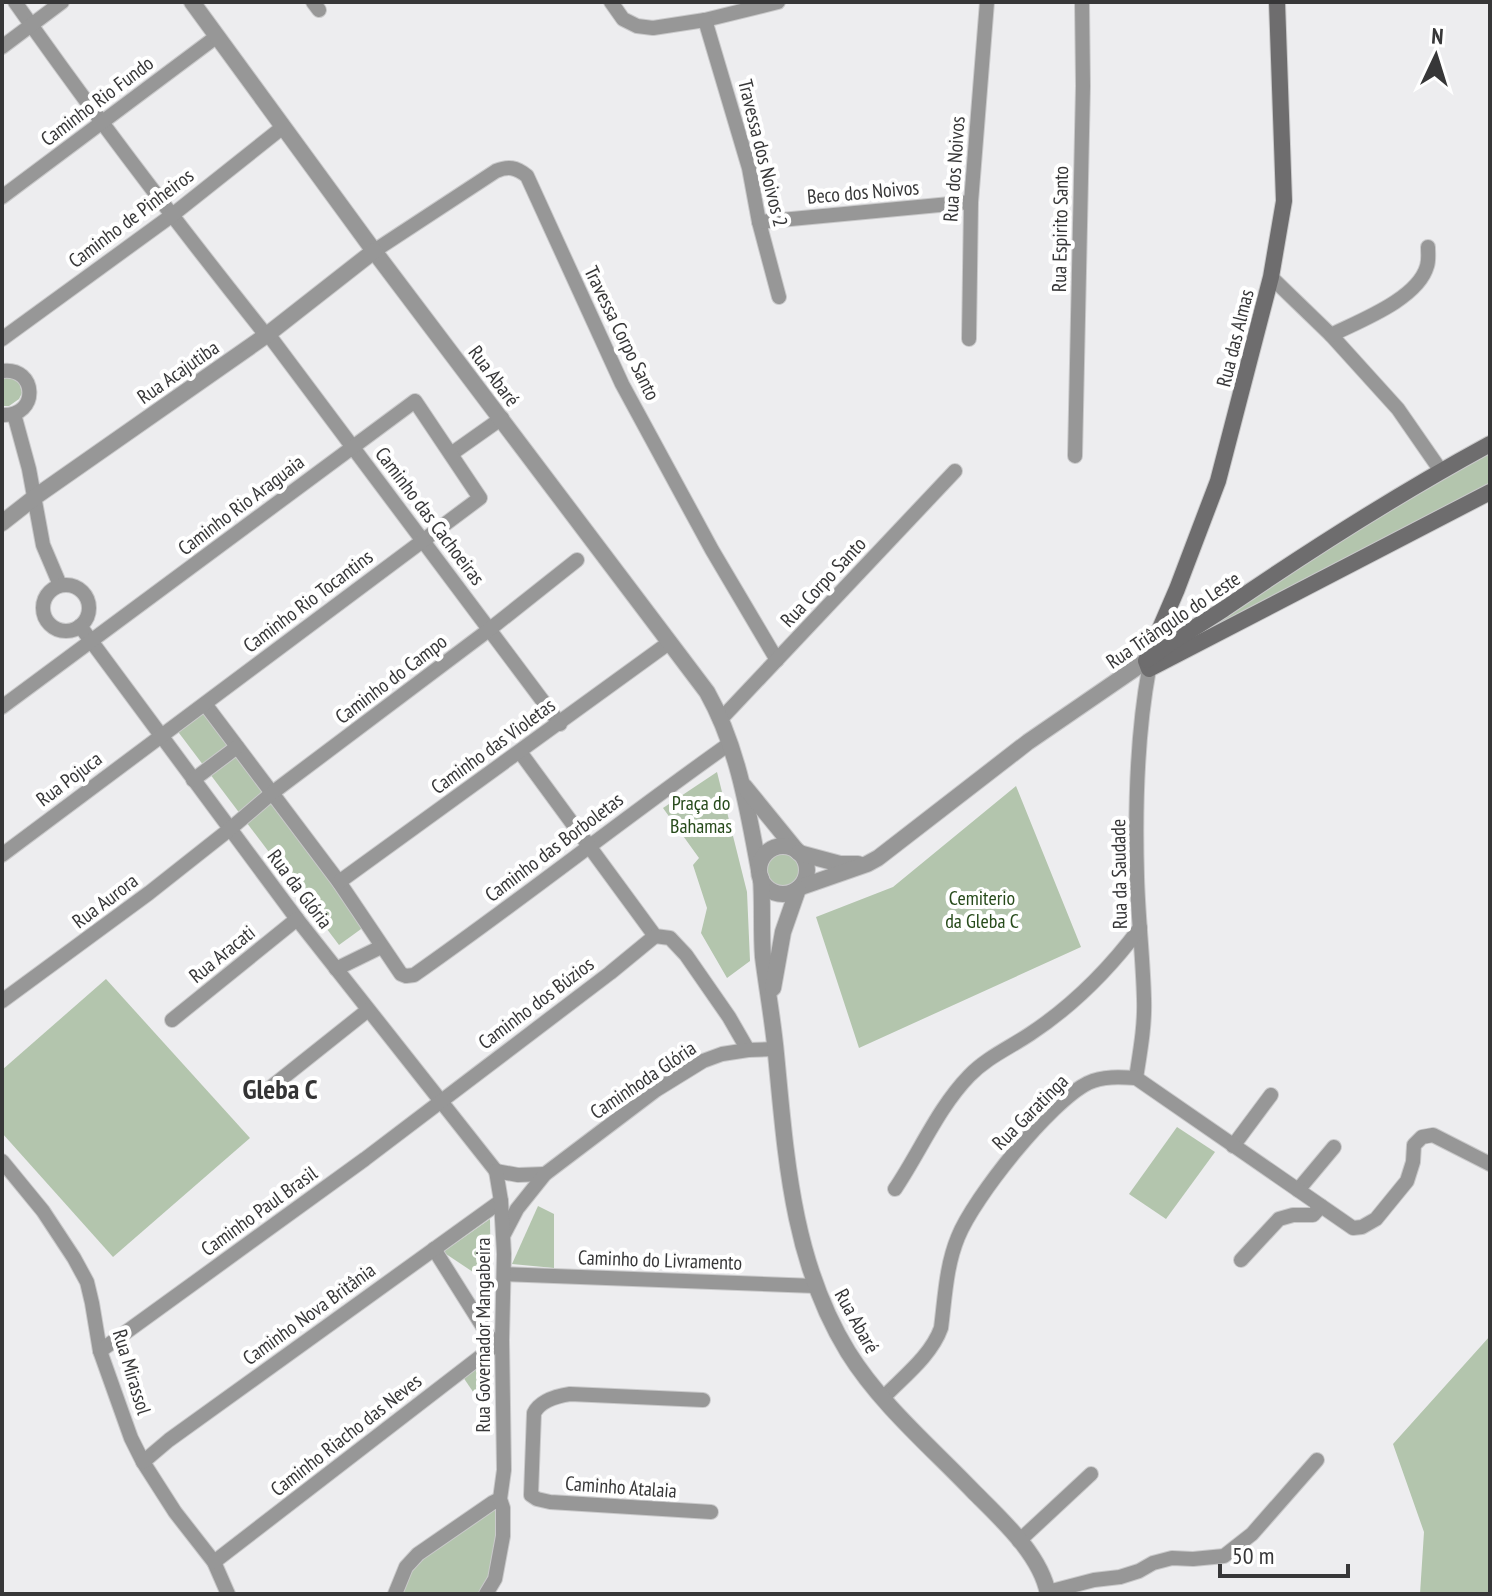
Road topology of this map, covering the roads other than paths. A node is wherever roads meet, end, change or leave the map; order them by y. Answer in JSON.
{"nodes":[{"id":1,"x":15,"y":2,"type":"edge"},
{"id":2,"x":62,"y":2,"type":"edge"},
{"id":3,"x":192,"y":2,"type":"edge"},
{"id":4,"x":611,"y":2,"type":"edge"},
{"id":5,"x":778,"y":2,"type":"edge"},
{"id":6,"x":987,"y":2,"type":"edge"},
{"id":7,"x":1082,"y":2,"type":"edge"},
{"id":8,"x":1277,"y":2,"type":"edge"},
{"id":9,"x":705,"y":20,"type":"junction"},
{"id":10,"x":31,"y":25,"type":"junction"},
{"id":11,"x":216,"y":37,"type":"junction"},
{"id":12,"x":2,"y":47,"type":"edge"},
{"id":13,"x":102,"y":123,"type":"junction"},
{"id":14,"x":283,"y":127,"type":"junction"},
{"id":15,"x":2,"y":197,"type":"edge"},
{"id":16,"x":971,"y":202,"type":"junction"},
{"id":17,"x":171,"y":216,"type":"junction"},
{"id":18,"x":759,"y":222,"type":"junction"},
{"id":19,"x":1428,"y":247,"type":"dead end"},
{"id":20,"x":374,"y":251,"type":"junction"},
{"id":21,"x":1271,"y":277,"type":"junction"},
{"id":22,"x":779,"y":297,"type":"dead end"},
{"id":23,"x":267,"y":335,"type":"junction"},
{"id":24,"x":1331,"y":335,"type":"junction"},
{"id":25,"x":2,"y":339,"type":"edge"},
{"id":26,"x":969,"y":339,"type":"dead end"},
{"id":27,"x":2,"y":371,"type":"edge"},
{"id":28,"x":8,"y":414,"type":"edge"},
{"id":29,"x":502,"y":418,"type":"junction"},
{"id":30,"x":1490,"y":444,"type":"edge"},
{"id":31,"x":353,"y":447,"type":"junction"},
{"id":32,"x":451,"y":454,"type":"junction"},
{"id":33,"x":1075,"y":456,"type":"dead end"},
{"id":34,"x":955,"y":471,"type":"dead end"},
{"id":35,"x":1441,"y":471,"type":"junction"},
{"id":36,"x":1490,"y":492,"type":"edge"},
{"id":37,"x":35,"y":497,"type":"junction"},
{"id":38,"x":2,"y":523,"type":"edge"},
{"id":39,"x":423,"y":541,"type":"junction"},
{"id":40,"x":577,"y":560,"type":"dead end"},
{"id":41,"x":60,"y":585,"type":"junction"},
{"id":42,"x":80,"y":626,"type":"junction"},
{"id":43,"x":490,"y":629,"type":"junction"},
{"id":44,"x":91,"y":641,"type":"junction"},
{"id":45,"x":670,"y":642,"type":"junction"},
{"id":46,"x":777,"y":660,"type":"junction"},
{"id":47,"x":1147,"y":665,"type":"junction"},
{"id":48,"x":205,"y":704,"type":"junction"},
{"id":49,"x":2,"y":707,"type":"edge"},
{"id":50,"x":720,"y":720,"type":"junction"},
{"id":51,"x":560,"y":724,"type":"junction"},
{"id":52,"x":161,"y":737,"type":"junction"},
{"id":53,"x":729,"y":744,"type":"junction"},
{"id":54,"x":237,"y":747,"type":"junction"},
{"id":55,"x":520,"y":752,"type":"junction"},
{"id":56,"x":193,"y":780,"type":"junction"},
{"id":57,"x":743,"y":785,"type":"junction"},
{"id":58,"x":272,"y":793,"type":"junction"},
{"id":59,"x":230,"y":829,"type":"junction"},
{"id":60,"x":589,"y":847,"type":"junction"},
{"id":61,"x":798,"y":852,"type":"junction"},
{"id":62,"x":2,"y":855,"type":"edge"},
{"id":63,"x":867,"y":864,"type":"junction"},
{"id":64,"x":760,"y":874,"type":"junction"},
{"id":65,"x":339,"y":882,"type":"junction"},
{"id":66,"x":799,"y":888,"type":"junction"},
{"id":67,"x":297,"y":919,"type":"junction"},
{"id":68,"x":1140,"y":928,"type":"junction"},
{"id":69,"x":655,"y":936,"type":"junction"},
{"id":70,"x":381,"y":947,"type":"junction"},
{"id":71,"x":336,"y":969,"type":"junction"},
{"id":72,"x":2,"y":1001,"type":"edge"},
{"id":73,"x":771,"y":1002,"type":"junction"},
{"id":74,"x":368,"y":1010,"type":"junction"},
{"id":75,"x":172,"y":1020,"type":"dead end"},
{"id":76,"x":776,"y":1049,"type":"junction"},
{"id":77,"x":748,"y":1050,"type":"junction"},
{"id":78,"x":1136,"y":1078,"type":"junction"},
{"id":79,"x":265,"y":1092,"type":"dead end"},
{"id":80,"x":1271,"y":1095,"type":"dead end"},
{"id":81,"x":440,"y":1102,"type":"junction"},
{"id":82,"x":1233,"y":1146,"type":"junction"},
{"id":83,"x":1334,"y":1147,"type":"dead end"},
{"id":84,"x":2,"y":1161,"type":"edge"},
{"id":85,"x":1490,"y":1164,"type":"edge"},
{"id":86,"x":496,"y":1171,"type":"junction"},
{"id":87,"x":545,"y":1174,"type":"junction"},
{"id":88,"x":895,"y":1189,"type":"dead end"},
{"id":89,"x":1298,"y":1190,"type":"junction"},
{"id":90,"x":501,"y":1201,"type":"junction"},
{"id":91,"x":1321,"y":1206,"type":"junction"},
{"id":92,"x":503,"y":1234,"type":"junction"},
{"id":93,"x":434,"y":1249,"type":"junction"},
{"id":94,"x":1241,"y":1260,"type":"dead end"},
{"id":95,"x":504,"y":1274,"type":"junction"},
{"id":96,"x":815,"y":1286,"type":"junction"},
{"id":97,"x":499,"y":1343,"type":"junction"},
{"id":98,"x":100,"y":1351,"type":"junction"},
{"id":99,"x":883,"y":1398,"type":"junction"},
{"id":100,"x":703,"y":1400,"type":"dead end"},
{"id":101,"x":504,"y":1446,"type":"junction"},
{"id":102,"x":533,"y":1446,"type":"junction"},
{"id":103,"x":1317,"y":1460,"type":"dead end"},
{"id":104,"x":143,"y":1462,"type":"junction"},
{"id":105,"x":1091,"y":1474,"type":"dead end"},
{"id":106,"x":500,"y":1499,"type":"junction"},
{"id":107,"x":711,"y":1512,"type":"dead end"},
{"id":108,"x":1019,"y":1541,"type":"junction"},
{"id":109,"x":214,"y":1562,"type":"junction"},
{"id":110,"x":1048,"y":1593,"type":"edge"},
{"id":111,"x":228,"y":1594,"type":"edge"},
{"id":112,"x":395,"y":1594,"type":"edge"},
{"id":113,"x":486,"y":1594,"type":"edge"}],
"edges":[{"from":1,"to":10,"type":"street","name":"Caminho das Cachoeiras"},
{"from":2,"to":10,"type":"street"},
{"from":3,"to":11,"type":"street","name":"Rua Abaré"},
{"from":4,"to":9,"type":"street"},
{"from":5,"to":9,"type":"street"},
{"from":6,"to":16,"type":"street","name":"Rua dos Noivos"},
{"from":7,"to":33,"type":"street","name":"Rua Espirito Santo"},
{"from":8,"to":21,"type":"main road","name":"Rua das Almas"},
{"from":9,"to":18,"type":"street","name":"Travessa dos Noivos 2"},
{"from":10,"to":12,"type":"street"},
{"from":10,"to":13,"type":"street","name":"Caminho das Cachoeiras"},
{"from":11,"to":13,"type":"street","name":"Caminho Rio Fundo"},
{"from":11,"to":14,"type":"street","name":"Rua Abaré"},
{"from":13,"to":15,"type":"street","name":"Caminho Rio Fundo"},
{"from":13,"to":17,"type":"street","name":"Caminho das Cachoeiras"},
{"from":14,"to":17,"type":"street","name":"Caminho de Pinheiros"},
{"from":14,"to":20,"type":"street","name":"Rua Abaré"},
{"from":16,"to":18,"type":"street","name":"Beco dos Noivos"},
{"from":16,"to":26,"type":"street","name":"Rua dos Noivos"},
{"from":17,"to":23,"type":"street","name":"Caminho das Cachoeiras"},
{"from":17,"to":25,"type":"street","name":"Caminho de Pinheiros"},
{"from":18,"to":22,"type":"street","name":"Travessa dos Noivos 2"},
{"from":19,"to":24,"type":"street"},
{"from":20,"to":23,"type":"street","name":"Rua Acajutiba"},
{"from":20,"to":29,"type":"street","name":"Rua Abaré"},
{"from":20,"to":46,"type":"street","name":"Travessa Corpo Santo"},
{"from":21,"to":24,"type":"street"},
{"from":21,"to":47,"type":"main road","name":"Rua das Almas"},
{"from":23,"to":31,"type":"street","name":"Caminho das Cachoeiras"},
{"from":23,"to":37,"type":"street","name":"Rua Acajutiba"},
{"from":24,"to":35,"type":"street"},
{"from":27,"to":28,"type":"street"},
{"from":28,"to":37,"type":"street"},
{"from":29,"to":32,"type":"street"},
{"from":29,"to":45,"type":"street","name":"Rua Abaré"},
{"from":30,"to":35,"type":"main road","name":"Rua Triângulo do Leste"},
{"from":31,"to":32,"type":"street","name":"Caminho Rio Araguaia"},
{"from":31,"to":39,"type":"street","name":"Caminho das Cachoeiras"},
{"from":31,"to":44,"type":"street","name":"Caminho Rio Araguaia"},
{"from":32,"to":39,"type":"street","name":"Caminho Rio Tocantins"},
{"from":34,"to":46,"type":"street","name":"Rua Corpo Santo"},
{"from":35,"to":47,"type":"main road","name":"Rua Triângulo do Leste"},
{"from":36,"to":47,"type":"main road","name":"Rua Triângulo do Leste"},
{"from":37,"to":38,"type":"street","name":"Rua Acajutiba"},
{"from":37,"to":41,"type":"street"},
{"from":39,"to":43,"type":"street","name":"Caminho das Cachoeiras"},
{"from":39,"to":48,"type":"street","name":"Caminho Rio Tocantins"},
{"from":40,"to":43,"type":"street","name":"Caminho do Campo"},
{"from":41,"to":42,"type":"street"},
{"from":41,"to":42,"type":"street"},
{"from":42,"to":44,"type":"street","name":"Rua da Glória"},
{"from":43,"to":51,"type":"street","name":"Caminho das Cachoeiras"},
{"from":43,"to":58,"type":"street","name":"Caminho do Campo"},
{"from":44,"to":49,"type":"street","name":"Caminho Rio Araguaia"},
{"from":44,"to":52,"type":"street","name":"Rua da Glória"},
{"from":45,"to":50,"type":"street","name":"Rua Abaré"},
{"from":45,"to":51,"type":"street","name":"Caminho das Violetas"},
{"from":46,"to":50,"type":"street","name":"Rua Corpo Santo"},
{"from":47,"to":63,"type":"street","name":"Rua Triângulo do Leste"},
{"from":47,"to":68,"type":"street","name":"Rua da Saudade"},
{"from":48,"to":52,"type":"street","name":"Caminho Rio Tocantins"},
{"from":48,"to":54,"type":"street"},
{"from":50,"to":53,"type":"street","name":"Rua Abaré"},
{"from":51,"to":55,"type":"street","name":"Caminho das Violetas"},
{"from":52,"to":56,"type":"street","name":"Rua da Glória"},
{"from":52,"to":62,"type":"street","name":"Rua Pojuca"},
{"from":53,"to":57,"type":"street","name":"Rua Abaré"},
{"from":53,"to":60,"type":"street","name":"Caminho das Borboletas"},
{"from":54,"to":56,"type":"street"},
{"from":54,"to":58,"type":"street"},
{"from":55,"to":60,"type":"street"},
{"from":55,"to":65,"type":"street","name":"Caminho das Violetas"},
{"from":56,"to":59,"type":"street","name":"Rua da Glória"},
{"from":57,"to":61,"type":"street","name":"Rua Abaré"},
{"from":57,"to":64,"type":"street","name":"Rua Abaré"},
{"from":58,"to":59,"type":"street","name":"Caminho do Campo"},
{"from":58,"to":65,"type":"street"},
{"from":59,"to":67,"type":"street","name":"Rua da Glória"},
{"from":59,"to":72,"type":"street","name":"Rua Aurora"},
{"from":60,"to":69,"type":"street"},
{"from":60,"to":70,"type":"street","name":"Caminho das Borboletas"},
{"from":61,"to":63,"type":"street"},
{"from":61,"to":64,"type":"street"},
{"from":61,"to":66,"type":"street"},
{"from":63,"to":66,"type":"street"},
{"from":64,"to":66,"type":"street"},
{"from":64,"to":73,"type":"street","name":"Rua Abaré"},
{"from":65,"to":70,"type":"street"},
{"from":66,"to":73,"type":"street","name":"Rua Abaré"},
{"from":67,"to":71,"type":"street","name":"Rua da Glória"},
{"from":67,"to":75,"type":"street","name":"Rua Aracati"},
{"from":68,"to":78,"type":"street","name":"Rua da Saudade"},
{"from":68,"to":88,"type":"street"},
{"from":69,"to":77,"type":"street"},
{"from":69,"to":81,"type":"street","name":"Caminho dos Búzios"},
{"from":70,"to":71,"type":"street"},
{"from":71,"to":74,"type":"street","name":"Rua da Glória"},
{"from":73,"to":76,"type":"street","name":"Rua Abaré"},
{"from":74,"to":79,"type":"street"},
{"from":74,"to":81,"type":"street","name":"Rua da Glória"},
{"from":76,"to":77,"type":"street","name":"Caminhoda Glória"},
{"from":76,"to":96,"type":"street","name":"Rua Abaré"},
{"from":77,"to":87,"type":"street","name":"Caminhoda Glória"},
{"from":78,"to":82,"type":"street"},
{"from":78,"to":99,"type":"street","name":"Rua Garatinga"},
{"from":80,"to":82,"type":"street"},
{"from":81,"to":86,"type":"street","name":"Rua da Glória"},
{"from":81,"to":98,"type":"street","name":"Caminho Paul Brasil"},
{"from":82,"to":89,"type":"street"},
{"from":83,"to":89,"type":"street"},
{"from":84,"to":98,"type":"street","name":"Rua Mirassol"},
{"from":85,"to":91,"type":"street"},
{"from":86,"to":87,"type":"street"},
{"from":86,"to":90,"type":"street","name":"Rua Governador Mangabeira"},
{"from":87,"to":92,"type":"street","name":"Caminhoda Glória"},
{"from":89,"to":91,"type":"street"},
{"from":90,"to":92,"type":"street","name":"Rua Governador Mangabeira"},
{"from":90,"to":93,"type":"street","name":"Caminho Nova Britânia"},
{"from":91,"to":94,"type":"street"},
{"from":92,"to":95,"type":"street","name":"Rua Governador Mangabeira"},
{"from":93,"to":97,"type":"street"},
{"from":93,"to":104,"type":"street","name":"Caminho Nova Britânia"},
{"from":95,"to":96,"type":"street","name":"Caminho do Livramento"},
{"from":95,"to":97,"type":"street","name":"Rua Governador Mangabeira"},
{"from":96,"to":99,"type":"street","name":"Rua Abaré"},
{"from":97,"to":101,"type":"street","name":"Rua Governador Mangabeira"},
{"from":97,"to":109,"type":"street","name":"Caminho Riacho das Neves"},
{"from":98,"to":104,"type":"street","name":"Rua Mirassol"},
{"from":99,"to":108,"type":"street","name":"Rua Abaré"},
{"from":100,"to":102,"type":"street"},
{"from":101,"to":102,"type":"street"},
{"from":101,"to":106,"type":"street","name":"Rua Governador Mangabeira"},
{"from":102,"to":107,"type":"street","name":"Caminho Atalaia"},
{"from":103,"to":110,"type":"street"},
{"from":104,"to":109,"type":"street","name":"Rua Mirassol"},
{"from":105,"to":108,"type":"street"},
{"from":106,"to":112,"type":"street"},
{"from":106,"to":113,"type":"street","name":"Rua Governador Mangabeira"},
{"from":108,"to":110,"type":"street","name":"Rua Abaré"},
{"from":109,"to":111,"type":"street","name":"Rua Mirassol"}]}
